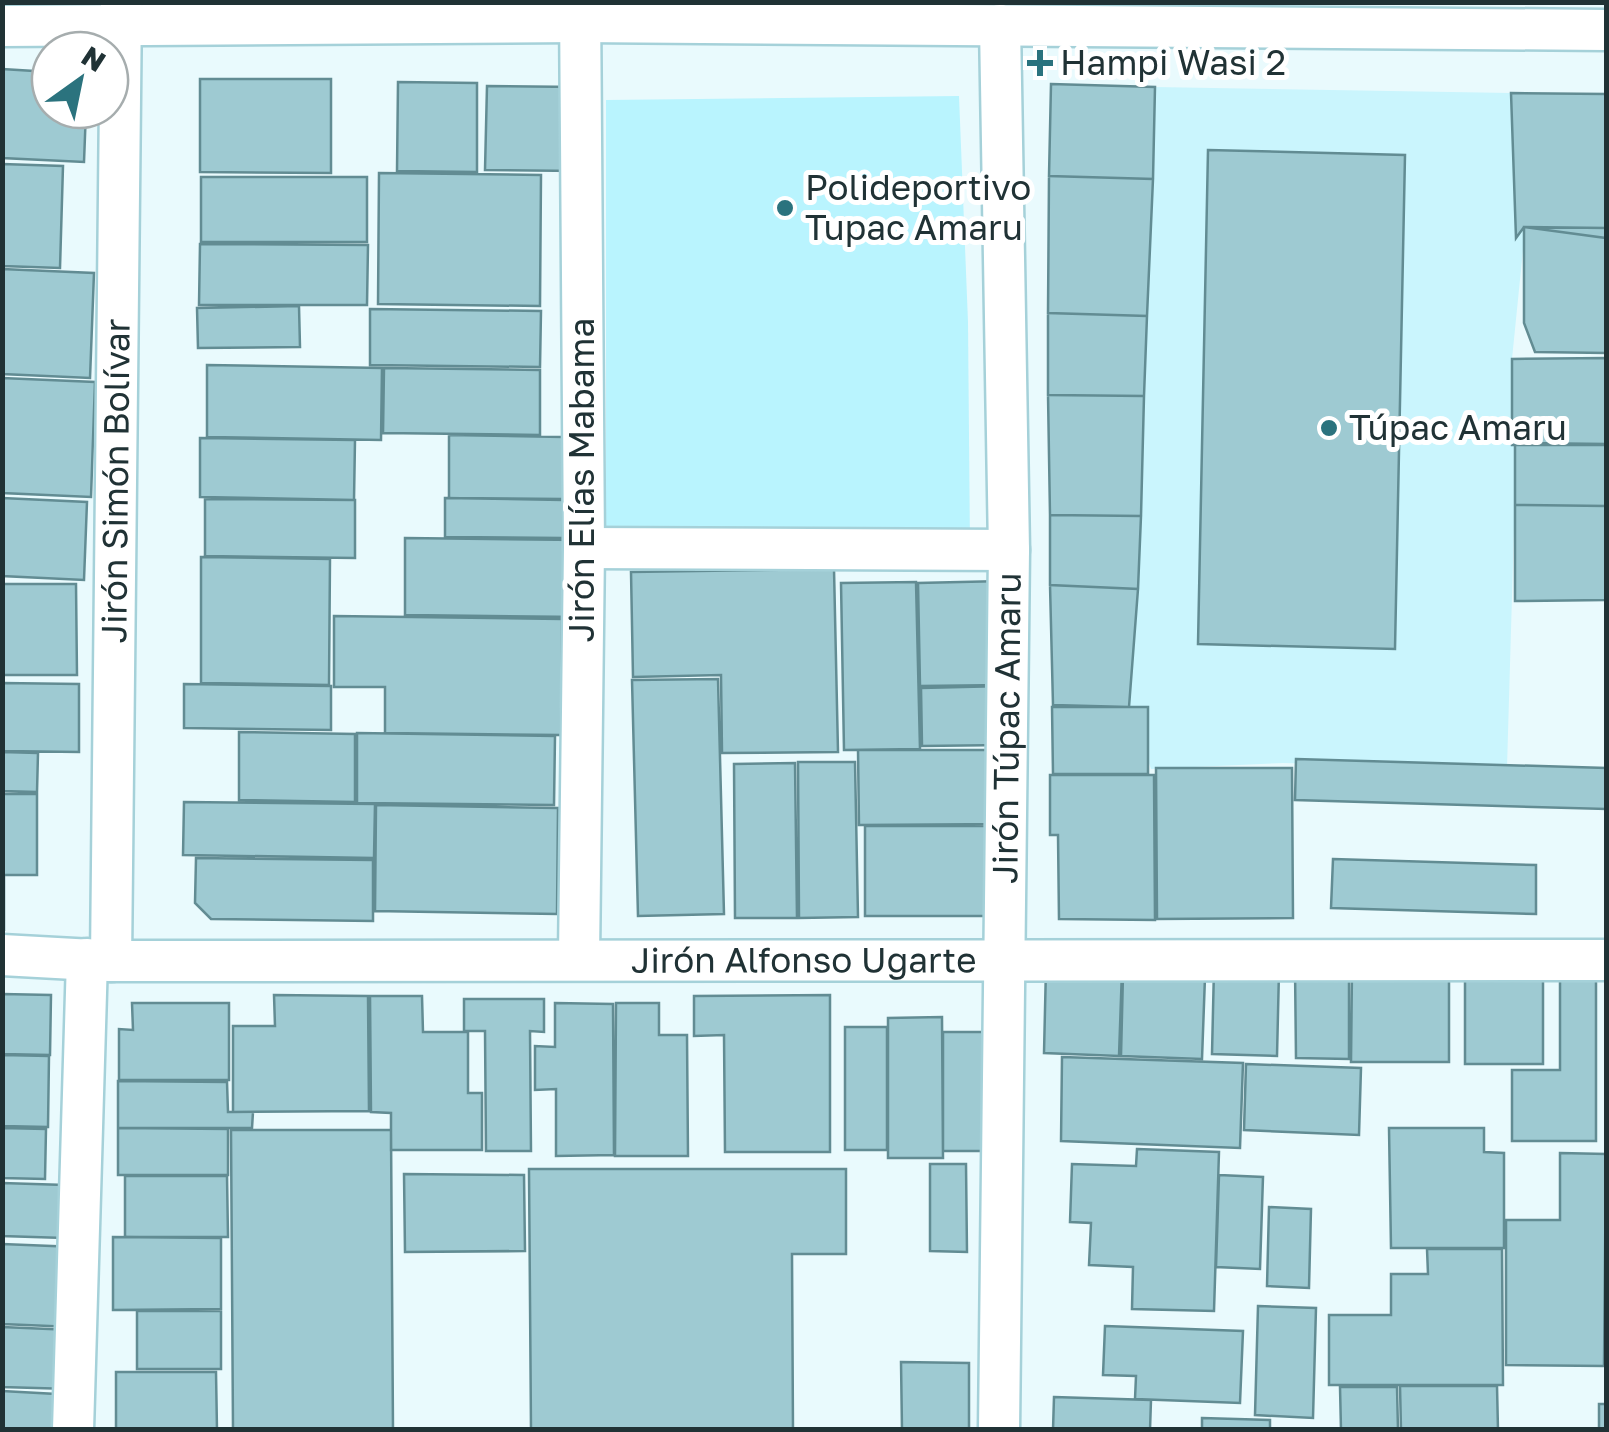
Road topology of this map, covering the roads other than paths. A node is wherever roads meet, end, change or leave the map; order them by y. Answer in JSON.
{"nodes":[{"id":1,"x":580,"y":12,"type":"edge"},
{"id":2,"x":121,"y":13,"type":"edge"},
{"id":3,"x":1046,"y":14,"type":"edge"},
{"id":4,"x":1000,"y":25,"type":"junction"},
{"id":5,"x":2,"y":26,"type":"edge"},
{"id":6,"x":1606,"y":30,"type":"edge"},
{"id":7,"x":584,"y":548,"type":"junction"},
{"id":8,"x":1010,"y":550,"type":"junction"},
{"id":9,"x":2,"y":956,"type":"edge"},
{"id":10,"x":579,"y":958,"type":"junction"},
{"id":11,"x":1006,"y":958,"type":"junction"},
{"id":12,"x":99,"y":960,"type":"junction"},
{"id":13,"x":1606,"y":960,"type":"edge"},
{"id":14,"x":74,"y":1430,"type":"edge"},
{"id":15,"x":999,"y":1430,"type":"edge"}],
"edges":[{"from":1,"to":2,"type":"street"},
{"from":1,"to":4,"type":"street"},
{"from":1,"to":7,"type":"street","name":"Jirón Elías Mabama"},
{"from":2,"to":5,"type":"street"},
{"from":2,"to":12,"type":"street","name":"Jirón Simón Bolívar"},
{"from":3,"to":4,"type":"street"},
{"from":3,"to":6,"type":"street"},
{"from":4,"to":8,"type":"street","name":"Jirón Túpac Amaru"},
{"from":7,"to":8,"type":"street"},
{"from":7,"to":10,"type":"street","name":"Jirón Elías Mabama"},
{"from":8,"to":11,"type":"street","name":"Jirón Túpac Amaru"},
{"from":9,"to":12,"type":"street","name":"Jirón Alfonso Ugarte"},
{"from":10,"to":11,"type":"street","name":"Jirón Alfonso Ugarte"},
{"from":10,"to":12,"type":"street","name":"Jirón Alfonso Ugarte"},
{"from":11,"to":13,"type":"street","name":"Jirón Alfonso Ugarte"},
{"from":11,"to":15,"type":"street","name":"Jirón Túpac Amaru"},
{"from":12,"to":14,"type":"street","name":"Jirón Simón Bolívar"}]}
